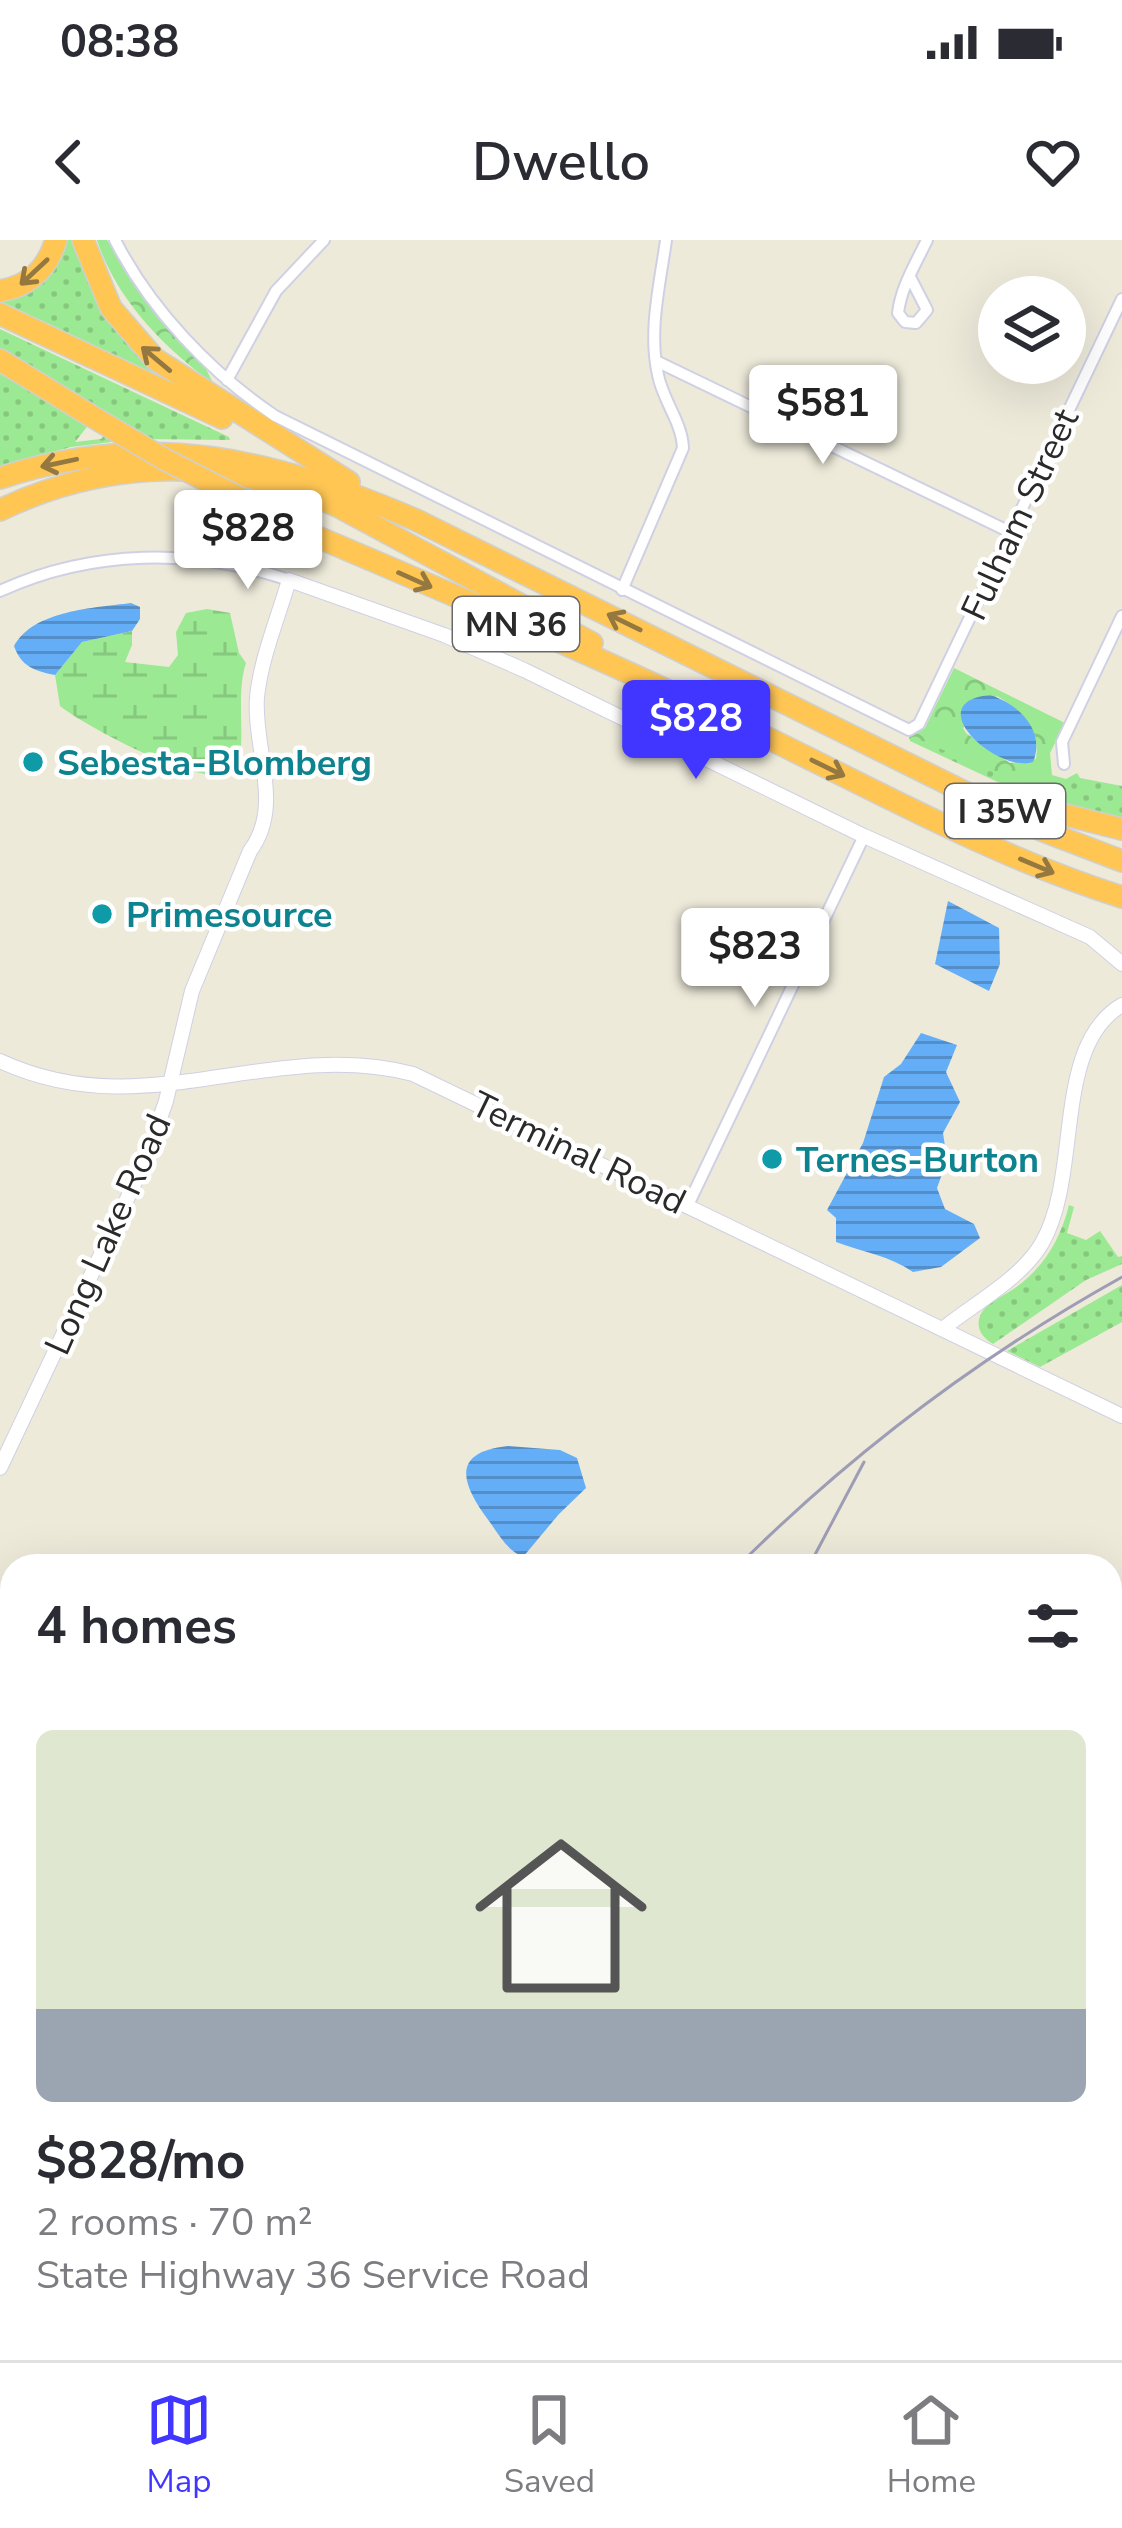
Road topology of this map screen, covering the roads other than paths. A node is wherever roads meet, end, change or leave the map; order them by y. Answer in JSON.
{"nodes":[{"id":1,"x":56,"y":240,"type":"edge"},
{"id":2,"x":82,"y":240,"type":"edge"},
{"id":3,"x":115,"y":240,"type":"edge"},
{"id":4,"x":324,"y":240,"type":"edge"},
{"id":5,"x":666,"y":240,"type":"edge"},
{"id":6,"x":927,"y":240,"type":"edge"},
{"id":7,"x":910,"y":277,"type":"dead end"},
{"id":8,"x":0,"y":291,"type":"edge"},
{"id":9,"x":1122,"y":299,"type":"edge"},
{"id":10,"x":0,"y":314,"type":"edge"},
{"id":11,"x":0,"y":361,"type":"edge"},
{"id":12,"x":656,"y":361,"type":"junction"},
{"id":13,"x":226,"y":380,"type":"junction"},
{"id":14,"x":325,"y":468,"type":"junction"},
{"id":15,"x":0,"y":478,"type":"edge"},
{"id":16,"x":0,"y":510,"type":"edge"},
{"id":17,"x":416,"y":520,"type":"junction"},
{"id":18,"x":1010,"y":532,"type":"junction"},
{"id":19,"x":289,"y":580,"type":"junction"},
{"id":20,"x":622,"y":590,"type":"junction"},
{"id":21,"x":0,"y":591,"type":"edge"},
{"id":22,"x":1122,"y":616,"type":"edge"},
{"id":23,"x":724,"y":716,"type":"junction"},
{"id":24,"x":1064,"y":764,"type":"dead end"},
{"id":25,"x":918,"y":766,"type":"junction"},
{"id":26,"x":1122,"y":829,"type":"edge"},
{"id":27,"x":864,"y":836,"type":"junction"},
{"id":28,"x":1122,"y":861,"type":"edge"},
{"id":29,"x":1122,"y":897,"type":"edge"},
{"id":30,"x":1122,"y":964,"type":"edge"},
{"id":31,"x":1122,"y":1005,"type":"edge"},
{"id":32,"x":0,"y":1061,"type":"edge"},
{"id":33,"x":170,"y":1083,"type":"junction"},
{"id":34,"x":688,"y":1204,"type":"junction"},
{"id":35,"x":976,"y":1303,"type":"junction"},
{"id":36,"x":944,"y":1328,"type":"junction"},
{"id":37,"x":980,"y":1345,"type":"junction"},
{"id":38,"x":1122,"y":1416,"type":"edge"},
{"id":39,"x":0,"y":1468,"type":"edge"}],
"edges":[{"from":1,"to":8,"type":"highway","one_way":true},
{"from":14,"to":2,"type":"highway","one_way":true},
{"from":3,"to":13,"type":"street"},
{"from":4,"to":13,"type":"street"},
{"from":5,"to":12,"type":"street"},
{"from":6,"to":7,"type":"street"},
{"from":9,"to":18,"type":"street","name":"Fulham Street"},
{"from":10,"to":14,"type":"highway"},
{"from":11,"to":23,"type":"highway","number":"MN 36","one_way":true,"bridge":true},
{"from":12,"to":18,"type":"street"},
{"from":12,"to":20,"type":"street"},
{"from":13,"to":20,"type":"street"},
{"from":14,"to":17,"type":"highway"},
{"from":17,"to":15,"type":"highway","number":"I 35W","one_way":true},
{"from":16,"to":23,"type":"highway","number":"I 35W"},
{"from":25,"to":17,"type":"highway","number":"I 35W","one_way":true},
{"from":18,"to":20,"type":"street","name":"Fulham Street"},
{"from":19,"to":21,"type":"street"},
{"from":19,"to":27,"type":"street"},
{"from":19,"to":33,"type":"street","name":"Long Lake Road"},
{"from":22,"to":24,"type":"street"},
{"from":23,"to":29,"type":"highway","number":"I 35W","one_way":true},
{"from":25,"to":26,"type":"highway"},
{"from":25,"to":28,"type":"highway","number":"I 35W"},
{"from":27,"to":30,"type":"street"},
{"from":27,"to":34,"type":"street"},
{"from":31,"to":35,"type":"street"},
{"from":32,"to":33,"type":"street","name":"Terminal Road"},
{"from":33,"to":34,"type":"street","name":"Terminal Road"},
{"from":33,"to":39,"type":"street","name":"Long Lake Road"},
{"from":34,"to":36,"type":"street","name":"Terminal Road"},
{"from":35,"to":36,"type":"street"},
{"from":35,"to":37,"type":"street"},
{"from":36,"to":37,"type":"street","name":"Terminal Road"},
{"from":37,"to":38,"type":"street","name":"Terminal Road"}]}
